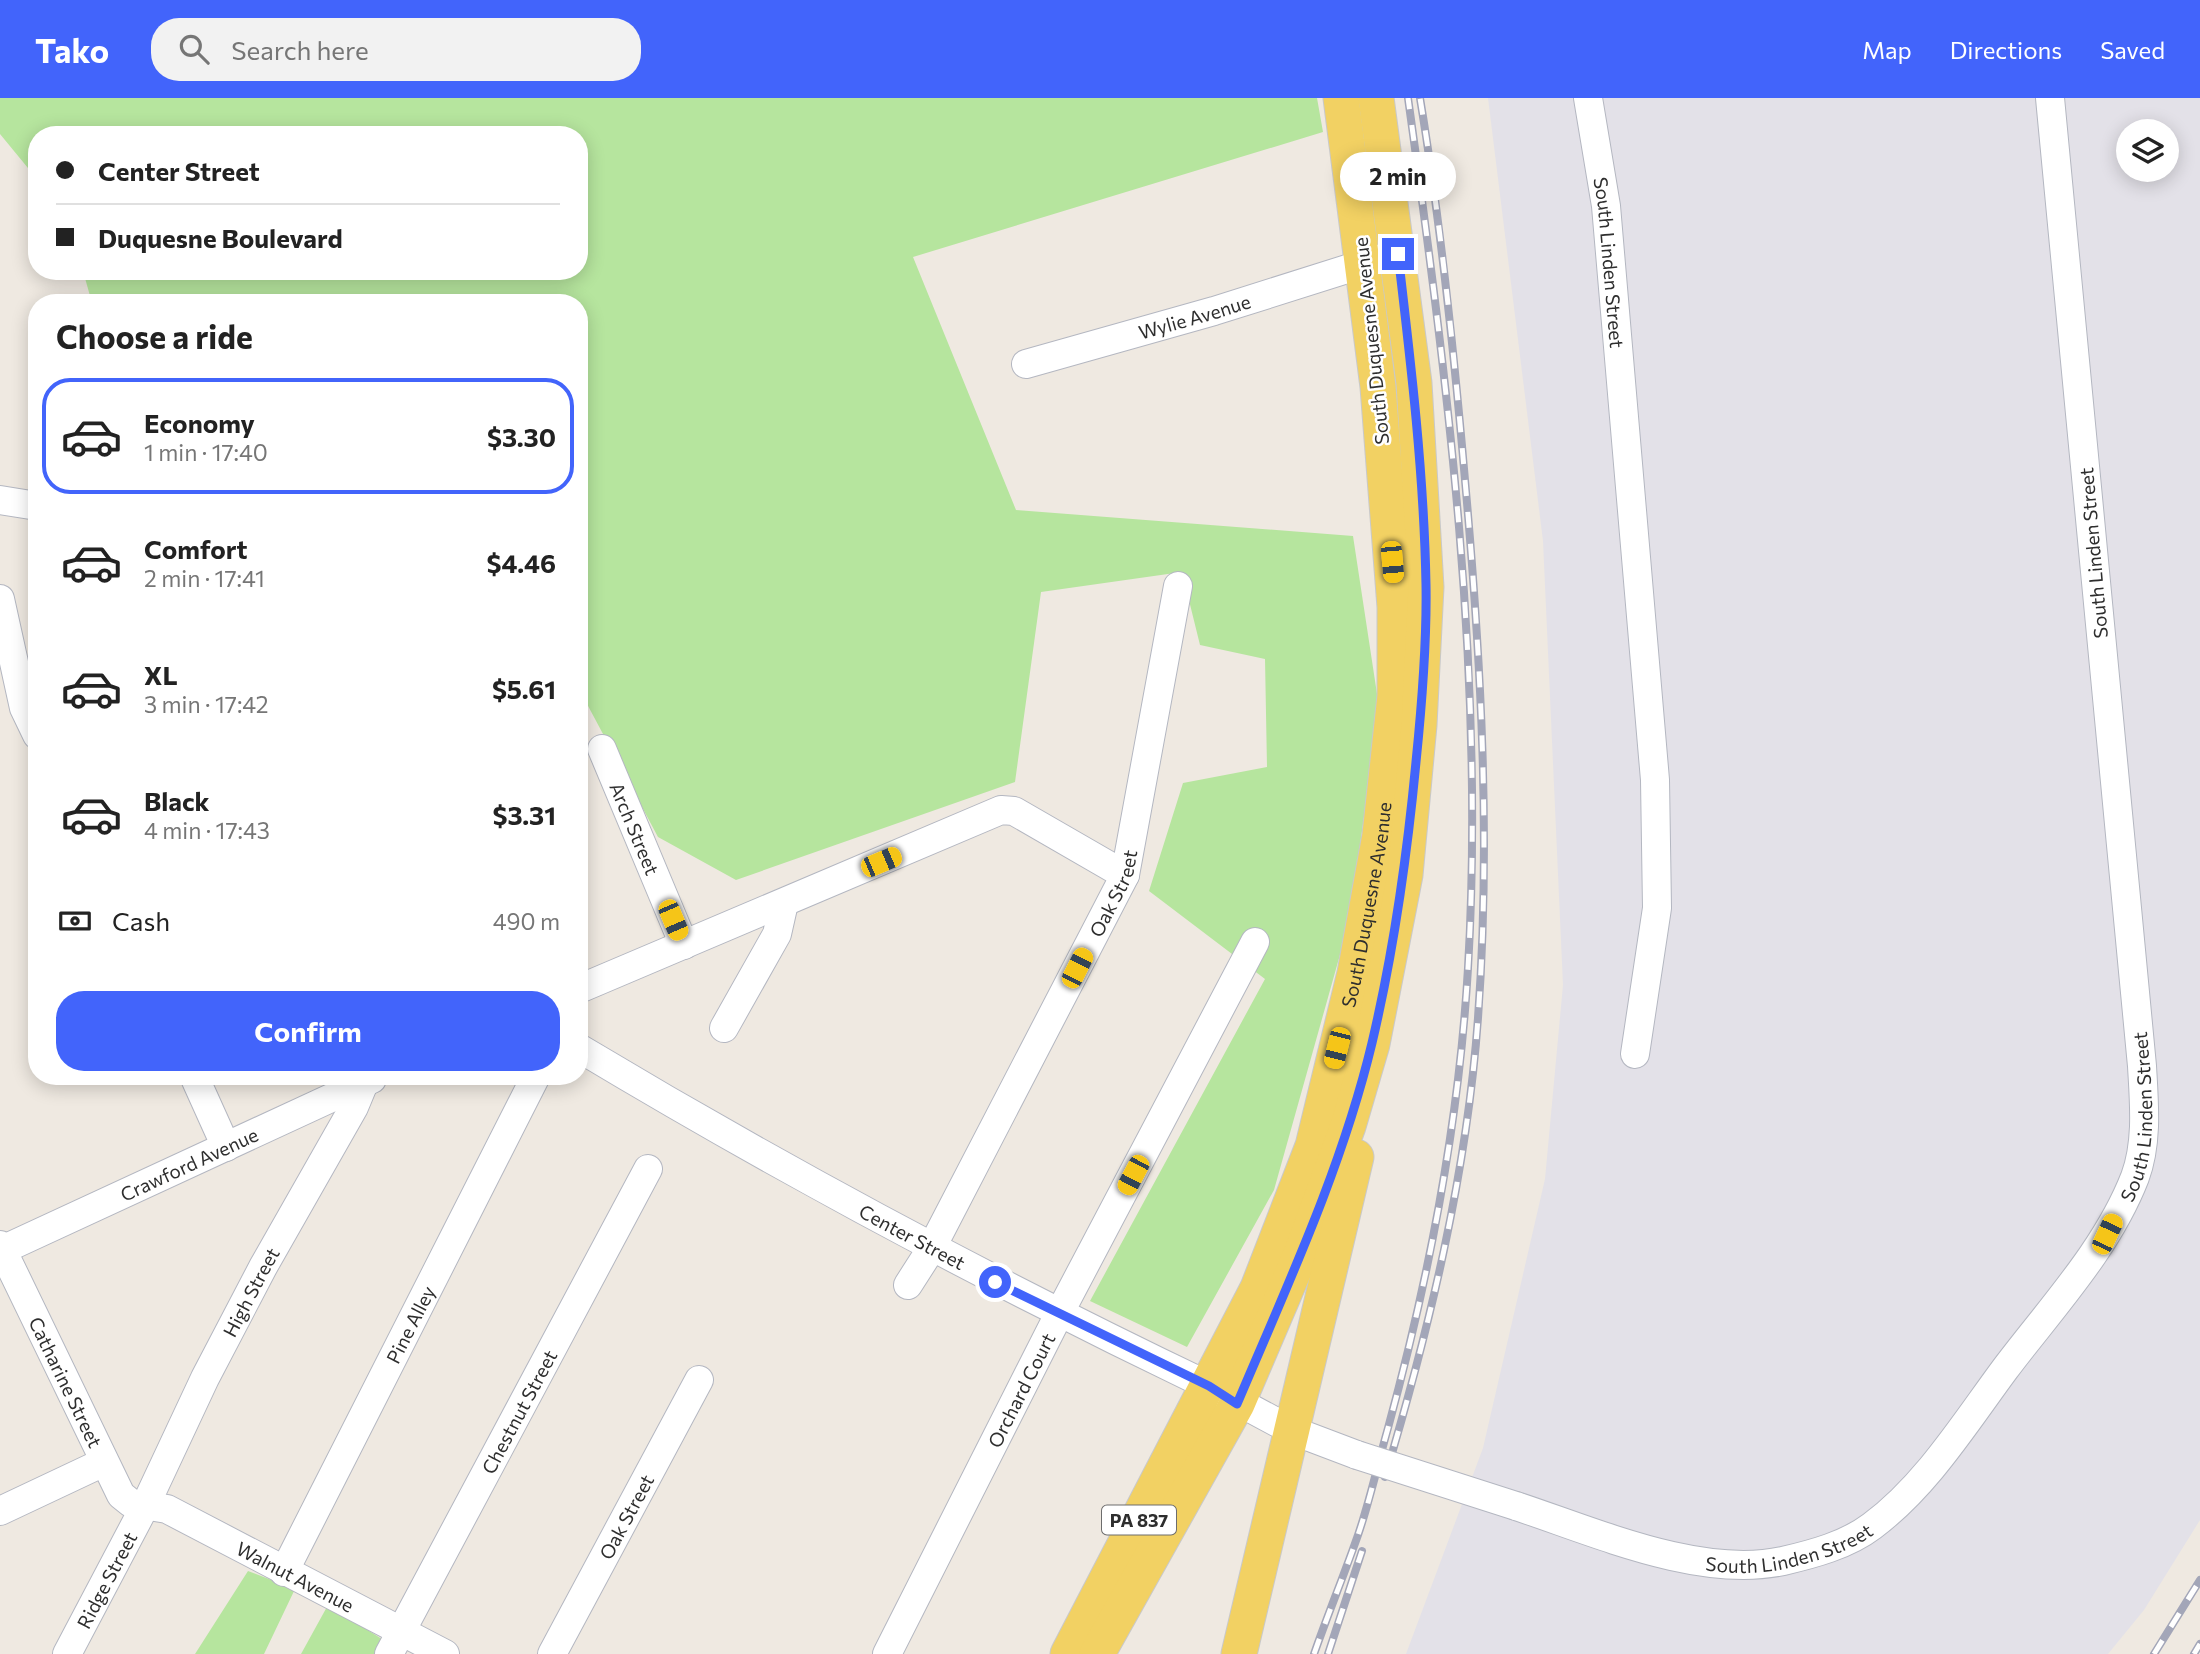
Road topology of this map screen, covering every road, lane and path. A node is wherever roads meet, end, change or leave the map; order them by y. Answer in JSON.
{"nodes":[{"id":1,"x":1341,"y":98,"type":"edge"},
{"id":2,"x":1376,"y":98,"type":"edge"},
{"id":3,"x":1588,"y":98,"type":"edge"},
{"id":4,"x":2050,"y":98,"type":"edge"},
{"id":5,"x":1398,"y":254,"type":"junction"},
{"id":6,"x":1363,"y":263,"type":"junction"},
{"id":7,"x":1026,"y":364,"type":"dead end"},
{"id":8,"x":0,"y":500,"type":"edge"},
{"id":9,"x":28,"y":505,"type":"edge"},
{"id":10,"x":1178,"y":586,"type":"dead end"},
{"id":11,"x":0,"y":599,"type":"edge"},
{"id":12,"x":28,"y":716,"type":"edge"},
{"id":13,"x":602,"y":749,"type":"dead end"},
{"id":14,"x":1405,"y":874,"type":"junction"},
{"id":15,"x":1125,"y":875,"type":"junction"},
{"id":16,"x":784,"y":903,"type":"junction"},
{"id":17,"x":1255,"y":942,"type":"dead end"},
{"id":18,"x":684,"y":945,"type":"junction"},
{"id":19,"x":588,"y":985,"type":"edge"},
{"id":20,"x":724,"y":1028,"type":"dead end"},
{"id":21,"x":588,"y":1053,"type":"edge"},
{"id":22,"x":1635,"y":1054,"type":"dead end"},
{"id":23,"x":198,"y":1085,"type":"edge"},
{"id":24,"x":361,"y":1085,"type":"edge"},
{"id":25,"x":369,"y":1085,"type":"edge"},
{"id":26,"x":531,"y":1085,"type":"edge"},
{"id":27,"x":226,"y":1147,"type":"junction"},
{"id":28,"x":648,"y":1169,"type":"dead end"},
{"id":29,"x":931,"y":1248,"type":"junction"},
{"id":30,"x":1,"y":1249,"type":"edge"},
{"id":31,"x":908,"y":1286,"type":"dead end"},
{"id":32,"x":1059,"y":1314,"type":"junction"},
{"id":33,"x":699,"y":1380,"type":"dead end"},
{"id":34,"x":1223,"y":1395,"type":"junction"},
{"id":35,"x":1292,"y":1430,"type":"junction"},
{"id":36,"x":104,"y":1462,"type":"junction"},
{"id":37,"x":145,"y":1506,"type":"junction"},
{"id":38,"x":0,"y":1511,"type":"edge"},
{"id":39,"x":284,"y":1572,"type":"junction"},
{"id":40,"x":395,"y":1643,"type":"edge"},
{"id":41,"x":66,"y":1654,"type":"edge"},
{"id":42,"x":445,"y":1654,"type":"edge"},
{"id":43,"x":552,"y":1654,"type":"edge"},
{"id":44,"x":887,"y":1654,"type":"edge"},
{"id":45,"x":1068,"y":1654,"type":"edge"},
{"id":46,"x":1097,"y":1654,"type":"edge"},
{"id":47,"x":1239,"y":1654,"type":"edge"}],
"edges":[{"from":1,"to":6,"type":"main road","name":"South Duquesne Avenue","number":"PA 837"},
{"from":2,"to":5,"type":"main road","name":"South Duquesne Avenue"},
{"from":3,"to":22,"type":"street","name":"South Linden Street"},
{"from":4,"to":35,"type":"street","name":"South Linden Street","bridge":true},
{"from":5,"to":6,"type":"street","name":"Wylie Avenue"},
{"from":5,"to":14,"type":"main road","name":"South Duquesne Avenue"},
{"from":6,"to":7,"type":"street","name":"Wylie Avenue"},
{"from":6,"to":34,"type":"main road","name":"South Duquesne Avenue","number":"PA 837"},
{"from":8,"to":9,"type":"street"},
{"from":10,"to":15,"type":"street","name":"Oak Street"},
{"from":11,"to":12,"type":"street"},
{"from":13,"to":18,"type":"street","name":"Arch Street"},
{"from":14,"to":34,"type":"main road","name":"South Duquesne Avenue"},
{"from":14,"to":35,"type":"main road"},
{"from":15,"to":16,"type":"street"},
{"from":15,"to":29,"type":"street","name":"Oak Street"},
{"from":16,"to":18,"type":"street"},
{"from":16,"to":20,"type":"street"},
{"from":17,"to":32,"type":"street","name":"Orchard Court"},
{"from":18,"to":19,"type":"street"},
{"from":21,"to":29,"type":"street","name":"Center Street"},
{"from":23,"to":27,"type":"street"},
{"from":24,"to":27,"type":"street","name":"Crawford Avenue"},
{"from":25,"to":37,"type":"street","name":"High Street"},
{"from":26,"to":39,"type":"street","name":"Pine Alley"},
{"from":27,"to":30,"type":"street","name":"Crawford Avenue"},
{"from":28,"to":40,"type":"street","name":"Chestnut Street"},
{"from":29,"to":31,"type":"street","name":"Oak Street"},
{"from":29,"to":32,"type":"street","name":"Center Street"},
{"from":30,"to":36,"type":"street","name":"Catharine Street"},
{"from":32,"to":34,"type":"street","name":"Center Street"},
{"from":32,"to":44,"type":"street","name":"Orchard Court"},
{"from":33,"to":43,"type":"street","name":"Oak Street"},
{"from":34,"to":35,"type":"street","name":"Center Street"},
{"from":34,"to":45,"type":"main road","name":"South Duquesne Avenue","number":"PA 837"},
{"from":34,"to":46,"type":"main road","name":"South Duquesne Avenue"},
{"from":35,"to":47,"type":"main road"},
{"from":36,"to":37,"type":"street","name":"Catharine Street"},
{"from":36,"to":38,"type":"street"},
{"from":37,"to":39,"type":"street","name":"Walnut Avenue"},
{"from":37,"to":41,"type":"street","name":"Ridge Street"},
{"from":39,"to":40,"type":"street","name":"Walnut Avenue"},
{"from":40,"to":42,"type":"street","name":"Walnut Avenue"}]}
